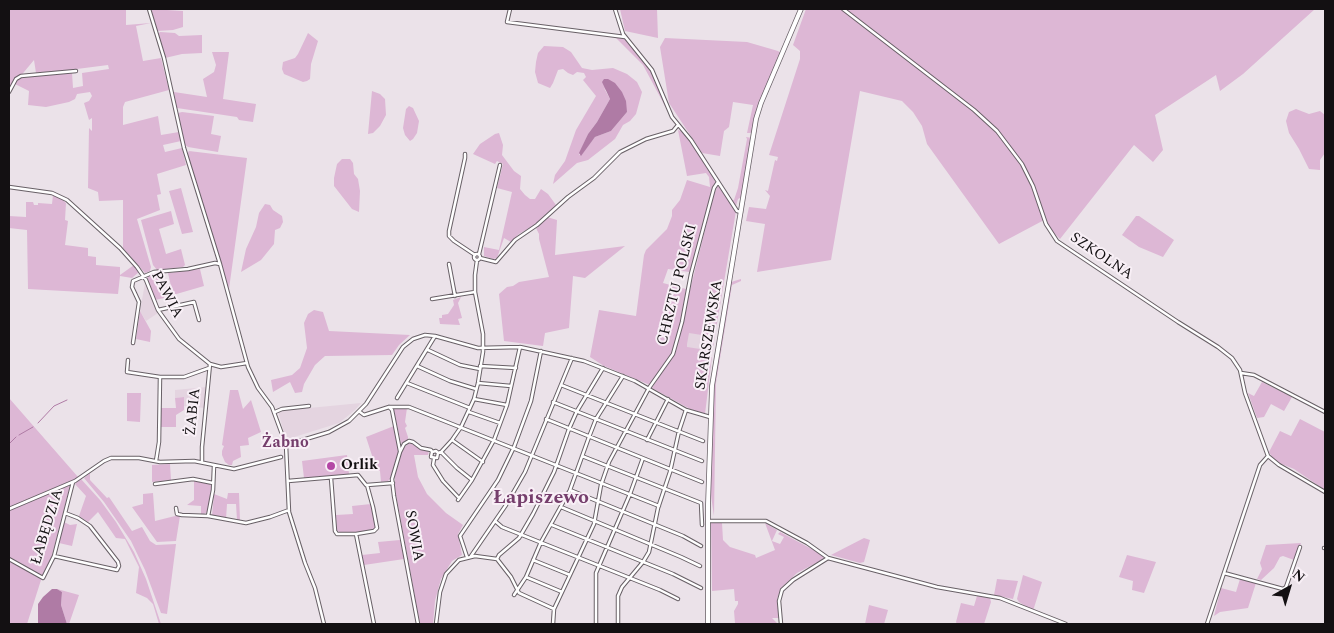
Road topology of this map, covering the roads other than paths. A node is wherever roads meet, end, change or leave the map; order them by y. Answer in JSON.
{"nodes":[{"id":1,"x":149,"y":9,"type":"edge"},
{"id":2,"x":510,"y":9,"type":"edge"},
{"id":3,"x":615,"y":9,"type":"edge"},
{"id":4,"x":801,"y":9,"type":"edge"},
{"id":5,"x":843,"y":9,"type":"edge"},
{"id":6,"x":625,"y":37,"type":"junction"},
{"id":7,"x":76,"y":71,"type":"dead end"},
{"id":8,"x":9,"y":92,"type":"edge"},
{"id":9,"x":678,"y":125,"type":"junction"},
{"id":10,"x":465,"y":154,"type":"dead end"},
{"id":11,"x":500,"y":165,"type":"dead end"},
{"id":12,"x":718,"y":182,"type":"junction"},
{"id":13,"x":9,"y":187,"type":"edge"},
{"id":14,"x":741,"y":212,"type":"junction"},
{"id":15,"x":217,"y":256,"type":"junction"},
{"id":16,"x":478,"y":257,"type":"junction"},
{"id":17,"x":209,"y":264,"type":"junction"},
{"id":18,"x":220,"y":264,"type":"junction"},
{"id":19,"x":450,"y":264,"type":"dead end"},
{"id":20,"x":144,"y":276,"type":"junction"},
{"id":21,"x":475,"y":292,"type":"junction"},
{"id":22,"x":455,"y":296,"type":"junction"},
{"id":23,"x":432,"y":299,"type":"dead end"},
{"id":24,"x":158,"y":310,"type":"junction"},
{"id":25,"x":199,"y":320,"type":"dead end"},
{"id":26,"x":436,"y":336,"type":"junction"},
{"id":27,"x":133,"y":343,"type":"dead end"},
{"id":28,"x":520,"y":347,"type":"junction"},
{"id":29,"x":483,"y":348,"type":"junction"},
{"id":30,"x":427,"y":349,"type":"junction"},
{"id":31,"x":541,"y":351,"type":"junction"},
{"id":32,"x":572,"y":358,"type":"junction"},
{"id":33,"x":128,"y":360,"type":"dead end"},
{"id":34,"x":247,"y":363,"type":"junction"},
{"id":35,"x":210,"y":364,"type":"junction"},
{"id":36,"x":417,"y":366,"type":"junction"},
{"id":37,"x":210,"y":368,"type":"junction"},
{"id":38,"x":480,"y":368,"type":"junction"},
{"id":39,"x":516,"y":368,"type":"junction"},
{"id":40,"x":603,"y":368,"type":"junction"},
{"id":41,"x":1241,"y":373,"type":"junction"},
{"id":42,"x":623,"y":376,"type":"junction"},
{"id":43,"x":160,"y":377,"type":"junction"},
{"id":44,"x":407,"y":383,"type":"junction"},
{"id":45,"x":478,"y":383,"type":"junction"},
{"id":46,"x":561,"y":385,"type":"junction"},
{"id":47,"x":512,"y":386,"type":"junction"},
{"id":48,"x":649,"y":388,"type":"junction"},
{"id":49,"x":476,"y":389,"type":"junction"},
{"id":50,"x":586,"y":395,"type":"junction"},
{"id":51,"x":397,"y":398,"type":"dead end"},
{"id":52,"x":474,"y":398,"type":"junction"},
{"id":53,"x":668,"y":399,"type":"junction"},
{"id":54,"x":552,"y":402,"type":"junction"},
{"id":55,"x":606,"y":402,"type":"junction"},
{"id":56,"x":507,"y":405,"type":"junction"},
{"id":57,"x":309,"y":406,"type":"dead end"},
{"id":58,"x":389,"y":407,"type":"junction"},
{"id":59,"x":469,"y":410,"type":"junction"},
{"id":60,"x":686,"y":410,"type":"junction"},
{"id":61,"x":275,"y":412,"type":"junction"},
{"id":62,"x":360,"y":412,"type":"junction"},
{"id":63,"x":577,"y":412,"type":"junction"},
{"id":64,"x":1325,"y":412,"type":"edge"},
{"id":65,"x":635,"y":414,"type":"junction"},
{"id":66,"x":710,"y":417,"type":"junction"},
{"id":67,"x":546,"y":419,"type":"junction"},
{"id":68,"x":596,"y":419,"type":"junction"},
{"id":69,"x":656,"y":422,"type":"junction"},
{"id":70,"x":500,"y":424,"type":"junction"},
{"id":71,"x":460,"y":427,"type":"junction"},
{"id":72,"x":569,"y":428,"type":"junction"},
{"id":73,"x":625,"y":431,"type":"junction"},
{"id":74,"x":679,"y":431,"type":"junction"},
{"id":75,"x":588,"y":437,"type":"junction"},
{"id":76,"x":452,"y":440,"type":"junction"},
{"id":77,"x":494,"y":440,"type":"junction"},
{"id":78,"x":647,"y":440,"type":"junction"},
{"id":79,"x":703,"y":441,"type":"dead end"},
{"id":80,"x":286,"y":445,"type":"junction"},
{"id":81,"x":514,"y":447,"type":"junction"},
{"id":82,"x":616,"y":447,"type":"junction"},
{"id":83,"x":675,"y":451,"type":"junction"},
{"id":84,"x":400,"y":452,"type":"junction"},
{"id":85,"x":432,"y":452,"type":"junction"},
{"id":86,"x":439,"y":452,"type":"junction"},
{"id":87,"x":285,"y":454,"type":"junction"},
{"id":88,"x":533,"y":455,"type":"junction"},
{"id":89,"x":582,"y":456,"type":"junction"},
{"id":90,"x":1268,"y":456,"type":"junction"},
{"id":91,"x":281,"y":457,"type":"junction"},
{"id":92,"x":643,"y":458,"type":"junction"},
{"id":93,"x":434,"y":459,"type":"junction"},
{"id":94,"x":286,"y":460,"type":"junction"},
{"id":95,"x":156,"y":461,"type":"junction"},
{"id":96,"x":702,"y":461,"type":"dead end"},
{"id":97,"x":202,"y":462,"type":"junction"},
{"id":98,"x":483,"y":462,"type":"junction"},
{"id":99,"x":557,"y":464,"type":"junction"},
{"id":100,"x":608,"y":465,"type":"junction"},
{"id":101,"x":214,"y":466,"type":"junction"},
{"id":102,"x":671,"y":469,"type":"junction"},
{"id":103,"x":576,"y":473,"type":"junction"},
{"id":104,"x":637,"y":476,"type":"junction"},
{"id":105,"x":331,"y":478,"type":"junction"},
{"id":106,"x":472,"y":480,"type":"junction"},
{"id":107,"x":73,"y":482,"type":"junction"},
{"id":108,"x":288,"y":482,"type":"junction"},
{"id":109,"x":602,"y":482,"type":"junction"},
{"id":110,"x":702,"y":482,"type":"dead end"},
{"id":111,"x":213,"y":483,"type":"junction"},
{"id":112,"x":393,"y":483,"type":"junction"},
{"id":113,"x":154,"y":484,"type":"dead end"},
{"id":114,"x":367,"y":486,"type":"junction"},
{"id":115,"x":665,"y":487,"type":"junction"},
{"id":116,"x":570,"y":490,"type":"junction"},
{"id":117,"x":1325,"y":492,"type":"edge"},
{"id":118,"x":630,"y":494,"type":"junction"},
{"id":119,"x":598,"y":502,"type":"junction"},
{"id":120,"x":659,"y":506,"type":"junction"},
{"id":121,"x":561,"y":507,"type":"junction"},
{"id":122,"x":176,"y":508,"type":"dead end"},
{"id":123,"x":9,"y":509,"type":"edge"},
{"id":124,"x":289,"y":510,"type":"junction"},
{"id":125,"x":623,"y":512,"type":"junction"},
{"id":126,"x":65,"y":513,"type":"junction"},
{"id":127,"x":208,"y":516,"type":"junction"},
{"id":128,"x":594,"y":521,"type":"junction"},
{"id":129,"x":708,"y":521,"type":"junction"},
{"id":130,"x":495,"y":522,"type":"junction"},
{"id":131,"x":552,"y":524,"type":"junction"},
{"id":132,"x":655,"y":525,"type":"junction"},
{"id":133,"x":702,"y":525,"type":"dead end"},
{"id":134,"x":615,"y":529,"type":"junction"},
{"id":135,"x":356,"y":534,"type":"junction"},
{"id":136,"x":521,"y":534,"type":"junction"},
{"id":137,"x":587,"y":539,"type":"junction"},
{"id":138,"x":541,"y":542,"type":"junction"},
{"id":139,"x":651,"y":544,"type":"junction"},
{"id":140,"x":701,"y":546,"type":"dead end"},
{"id":141,"x":607,"y":547,"type":"junction"},
{"id":142,"x":1300,"y":547,"type":"dead end"},
{"id":143,"x":54,"y":556,"type":"junction"},
{"id":144,"x":471,"y":556,"type":"junction"},
{"id":145,"x":467,"y":557,"type":"junction"},
{"id":146,"x":578,"y":558,"type":"junction"},
{"id":147,"x":828,"y":558,"type":"junction"},
{"id":148,"x":9,"y":559,"type":"edge"},
{"id":149,"x":497,"y":559,"type":"junction"},
{"id":150,"x":533,"y":560,"type":"junction"},
{"id":151,"x":643,"y":562,"type":"junction"},
{"id":152,"x":599,"y":565,"type":"junction"},
{"id":153,"x":700,"y":566,"type":"dead end"},
{"id":154,"x":1224,"y":573,"type":"junction"},
{"id":155,"x":570,"y":575,"type":"junction"},
{"id":156,"x":526,"y":577,"type":"junction"},
{"id":157,"x":630,"y":578,"type":"junction"},
{"id":158,"x":701,"y":588,"type":"dead end"},
{"id":159,"x":517,"y":590,"type":"junction"},
{"id":160,"x":562,"y":592,"type":"junction"},
{"id":161,"x":514,"y":595,"type":"dead end"},
{"id":162,"x":678,"y":599,"type":"dead end"},
{"id":163,"x":554,"y":609,"type":"junction"},
{"id":164,"x":324,"y":624,"type":"edge"},
{"id":165,"x":374,"y":624,"type":"edge"},
{"id":166,"x":418,"y":624,"type":"edge"},
{"id":167,"x":436,"y":624,"type":"edge"},
{"id":168,"x":553,"y":624,"type":"edge"},
{"id":169,"x":596,"y":624,"type":"edge"},
{"id":170,"x":618,"y":624,"type":"edge"},
{"id":171,"x":708,"y":624,"type":"edge"},
{"id":172,"x":781,"y":624,"type":"edge"},
{"id":173,"x":1066,"y":624,"type":"edge"},
{"id":174,"x":1207,"y":624,"type":"edge"}],
"edges":[{"from":1,"to":15,"type":"street"},
{"from":2,"to":6,"type":"street"},
{"from":3,"to":6,"type":"street"},
{"from":4,"to":14,"type":"main road","name":"SKARSZEWSKA"},
{"from":5,"to":41,"type":"street","name":"SZKOLNA"},
{"from":6,"to":9,"type":"street"},
{"from":7,"to":8,"type":"street"},
{"from":9,"to":12,"type":"street"},
{"from":9,"to":16,"type":"street"},
{"from":10,"to":16,"type":"street"},
{"from":11,"to":16,"type":"street"},
{"from":12,"to":14,"type":"street"},
{"from":12,"to":48,"type":"street","name":"CHRZTU POLSKI"},
{"from":13,"to":20,"type":"street","name":"PAWIA"},
{"from":14,"to":66,"type":"main road","name":"SKARSZEWSKA"},
{"from":15,"to":17,"type":"street"},
{"from":15,"to":18,"type":"street"},
{"from":16,"to":21,"type":"street"},
{"from":17,"to":18,"type":"street"},
{"from":17,"to":20,"type":"street"},
{"from":18,"to":34,"type":"street"},
{"from":19,"to":22,"type":"street"},
{"from":20,"to":24,"type":"street","name":"PAWIA"},
{"from":20,"to":27,"type":"street"},
{"from":21,"to":22,"type":"street"},
{"from":21,"to":29,"type":"street"},
{"from":22,"to":23,"type":"street"},
{"from":24,"to":25,"type":"street"},
{"from":24,"to":35,"type":"street","name":"PAWIA"},
{"from":26,"to":29,"type":"street"},
{"from":26,"to":30,"type":"street"},
{"from":26,"to":62,"type":"street"},
{"from":28,"to":29,"type":"street"},
{"from":28,"to":31,"type":"street"},
{"from":28,"to":39,"type":"street"},
{"from":29,"to":38,"type":"street"},
{"from":30,"to":36,"type":"street"},
{"from":30,"to":38,"type":"street"},
{"from":31,"to":32,"type":"street"},
{"from":31,"to":81,"type":"street"},
{"from":32,"to":40,"type":"street"},
{"from":32,"to":46,"type":"street"},
{"from":33,"to":43,"type":"street"},
{"from":34,"to":35,"type":"street"},
{"from":34,"to":61,"type":"street"},
{"from":35,"to":37,"type":"street","name":"ŻABIA"},
{"from":36,"to":44,"type":"street"},
{"from":36,"to":49,"type":"street"},
{"from":37,"to":43,"type":"street"},
{"from":37,"to":97,"type":"street","name":"ŻABIA"},
{"from":38,"to":39,"type":"street"},
{"from":38,"to":45,"type":"street"},
{"from":39,"to":47,"type":"street"},
{"from":40,"to":42,"type":"street"},
{"from":40,"to":50,"type":"street"},
{"from":41,"to":64,"type":"street"},
{"from":41,"to":90,"type":"street","name":"SZKOLNA"},
{"from":42,"to":48,"type":"street"},
{"from":42,"to":55,"type":"street"},
{"from":43,"to":95,"type":"street"},
{"from":44,"to":51,"type":"street"},
{"from":44,"to":59,"type":"street"},
{"from":45,"to":47,"type":"street"},
{"from":45,"to":49,"type":"street"},
{"from":46,"to":50,"type":"street"},
{"from":46,"to":54,"type":"street"},
{"from":47,"to":56,"type":"street"},
{"from":48,"to":53,"type":"street"},
{"from":48,"to":65,"type":"street","name":"CHRZTU POLSKI"},
{"from":49,"to":52,"type":"street"},
{"from":50,"to":55,"type":"street"},
{"from":50,"to":63,"type":"street"},
{"from":52,"to":56,"type":"street"},
{"from":52,"to":59,"type":"street"},
{"from":53,"to":60,"type":"street"},
{"from":53,"to":69,"type":"street"},
{"from":54,"to":63,"type":"street"},
{"from":54,"to":67,"type":"street"},
{"from":55,"to":65,"type":"street"},
{"from":55,"to":68,"type":"street"},
{"from":56,"to":70,"type":"street"},
{"from":57,"to":61,"type":"street"},
{"from":58,"to":62,"type":"street"},
{"from":58,"to":71,"type":"street"},
{"from":58,"to":84,"type":"street","name":"SOWIA"},
{"from":59,"to":70,"type":"street"},
{"from":59,"to":71,"type":"street"},
{"from":60,"to":66,"type":"street"},
{"from":60,"to":74,"type":"street"},
{"from":61,"to":80,"type":"street"},
{"from":62,"to":80,"type":"street"},
{"from":63,"to":68,"type":"street"},
{"from":63,"to":72,"type":"street"},
{"from":65,"to":69,"type":"street"},
{"from":65,"to":73,"type":"street","name":"CHRZTU POLSKI"},
{"from":66,"to":129,"type":"main road","name":"SKARSZEWSKA"},
{"from":67,"to":72,"type":"street"},
{"from":67,"to":88,"type":"street"},
{"from":68,"to":73,"type":"street"},
{"from":68,"to":75,"type":"street"},
{"from":69,"to":74,"type":"street"},
{"from":69,"to":78,"type":"street"},
{"from":70,"to":77,"type":"street"},
{"from":71,"to":76,"type":"street"},
{"from":71,"to":77,"type":"street"},
{"from":72,"to":75,"type":"street"},
{"from":72,"to":99,"type":"street"},
{"from":73,"to":78,"type":"street"},
{"from":73,"to":82,"type":"street","name":"CHRZTU POLSKI"},
{"from":74,"to":79,"type":"street"},
{"from":74,"to":83,"type":"street"},
{"from":75,"to":82,"type":"street"},
{"from":75,"to":89,"type":"street"},
{"from":76,"to":86,"type":"street"},
{"from":76,"to":98,"type":"street"},
{"from":77,"to":81,"type":"street"},
{"from":77,"to":98,"type":"street"},
{"from":78,"to":83,"type":"street"},
{"from":80,"to":87,"type":"street"},
{"from":81,"to":88,"type":"street"},
{"from":81,"to":145,"type":"street"},
{"from":82,"to":92,"type":"street"},
{"from":82,"to":100,"type":"street","name":"CHRZTU POLSKI"},
{"from":83,"to":96,"type":"street"},
{"from":83,"to":102,"type":"street"},
{"from":84,"to":85,"type":"street"},
{"from":84,"to":112,"type":"street","name":"SOWIA"},
{"from":85,"to":86,"type":"street"},
{"from":85,"to":93,"type":"street"},
{"from":86,"to":93,"type":"street"},
{"from":86,"to":106,"type":"street"},
{"from":87,"to":91,"type":"street"},
{"from":87,"to":94,"type":"street"},
{"from":88,"to":99,"type":"street"},
{"from":88,"to":130,"type":"street"},
{"from":89,"to":100,"type":"street"},
{"from":89,"to":103,"type":"street"},
{"from":90,"to":117,"type":"street"},
{"from":90,"to":154,"type":"street"},
{"from":91,"to":94,"type":"street"},
{"from":91,"to":101,"type":"street"},
{"from":92,"to":102,"type":"street"},
{"from":92,"to":104,"type":"street"},
{"from":93,"to":106,"type":"street"},
{"from":94,"to":108,"type":"street"},
{"from":95,"to":97,"type":"street"},
{"from":95,"to":107,"type":"street"},
{"from":97,"to":101,"type":"street"},
{"from":98,"to":106,"type":"street"},
{"from":99,"to":103,"type":"street"},
{"from":99,"to":136,"type":"street"},
{"from":100,"to":104,"type":"street"},
{"from":100,"to":109,"type":"street","name":"CHRZTU POLSKI"},
{"from":101,"to":111,"type":"street"},
{"from":102,"to":110,"type":"street"},
{"from":102,"to":115,"type":"street"},
{"from":103,"to":109,"type":"street"},
{"from":103,"to":116,"type":"street"},
{"from":104,"to":115,"type":"street"},
{"from":104,"to":118,"type":"street"},
{"from":105,"to":108,"type":"street"},
{"from":105,"to":114,"type":"street"},
{"from":105,"to":135,"type":"street"},
{"from":107,"to":123,"type":"street"},
{"from":107,"to":126,"type":"street","name":"ŁABĘDZIA"},
{"from":108,"to":124,"type":"street"},
{"from":109,"to":118,"type":"street"},
{"from":109,"to":119,"type":"street","name":"CHRZTU POLSKI"},
{"from":111,"to":113,"type":"street"},
{"from":111,"to":127,"type":"street"},
{"from":112,"to":114,"type":"street"},
{"from":112,"to":166,"type":"street","name":"SOWIA"},
{"from":114,"to":135,"type":"street"},
{"from":115,"to":120,"type":"street"},
{"from":115,"to":133,"type":"street"},
{"from":116,"to":119,"type":"street"},
{"from":116,"to":121,"type":"street"},
{"from":118,"to":120,"type":"street"},
{"from":118,"to":125,"type":"street"},
{"from":119,"to":125,"type":"street"},
{"from":119,"to":128,"type":"street","name":"CHRZTU POLSKI"},
{"from":120,"to":132,"type":"street"},
{"from":121,"to":128,"type":"street"},
{"from":121,"to":131,"type":"street"},
{"from":122,"to":127,"type":"street"},
{"from":124,"to":127,"type":"street"},
{"from":124,"to":164,"type":"street"},
{"from":125,"to":132,"type":"street"},
{"from":125,"to":134,"type":"street"},
{"from":126,"to":143,"type":"street","name":"ŁABĘDZIA"},
{"from":126,"to":143,"type":"street"},
{"from":128,"to":134,"type":"street"},
{"from":128,"to":137,"type":"street","name":"CHRZTU POLSKI"},
{"from":129,"to":147,"type":"street"},
{"from":129,"to":171,"type":"main road","name":"SKARSZEWSKA"},
{"from":130,"to":136,"type":"street"},
{"from":130,"to":144,"type":"street"},
{"from":131,"to":137,"type":"street"},
{"from":131,"to":138,"type":"street"},
{"from":132,"to":139,"type":"street"},
{"from":132,"to":140,"type":"street"},
{"from":134,"to":139,"type":"street"},
{"from":134,"to":141,"type":"street"},
{"from":135,"to":165,"type":"street"},
{"from":136,"to":138,"type":"street"},
{"from":136,"to":149,"type":"street"},
{"from":137,"to":141,"type":"street"},
{"from":137,"to":146,"type":"street","name":"CHRZTU POLSKI"},
{"from":138,"to":146,"type":"street"},
{"from":138,"to":150,"type":"street"},
{"from":139,"to":151,"type":"street"},
{"from":139,"to":153,"type":"street"},
{"from":141,"to":151,"type":"street"},
{"from":141,"to":152,"type":"street"},
{"from":142,"to":154,"type":"street"},
{"from":143,"to":148,"type":"street","name":"ŁABĘDZIA"},
{"from":144,"to":145,"type":"street"},
{"from":144,"to":149,"type":"street"},
{"from":145,"to":167,"type":"street"},
{"from":146,"to":152,"type":"street"},
{"from":146,"to":155,"type":"street","name":"CHRZTU POLSKI"},
{"from":147,"to":172,"type":"street"},
{"from":147,"to":173,"type":"street"},
{"from":149,"to":159,"type":"street"},
{"from":150,"to":155,"type":"street"},
{"from":150,"to":156,"type":"street"},
{"from":151,"to":157,"type":"street"},
{"from":151,"to":158,"type":"street"},
{"from":152,"to":157,"type":"street"},
{"from":152,"to":169,"type":"street"},
{"from":154,"to":174,"type":"street"},
{"from":155,"to":160,"type":"street","name":"CHRZTU POLSKI"},
{"from":156,"to":159,"type":"street"},
{"from":156,"to":160,"type":"street"},
{"from":157,"to":162,"type":"street"},
{"from":157,"to":170,"type":"street"},
{"from":159,"to":161,"type":"street"},
{"from":159,"to":163,"type":"street"},
{"from":160,"to":163,"type":"street","name":"CHRZTU POLSKI"},
{"from":163,"to":168,"type":"street"}]}
